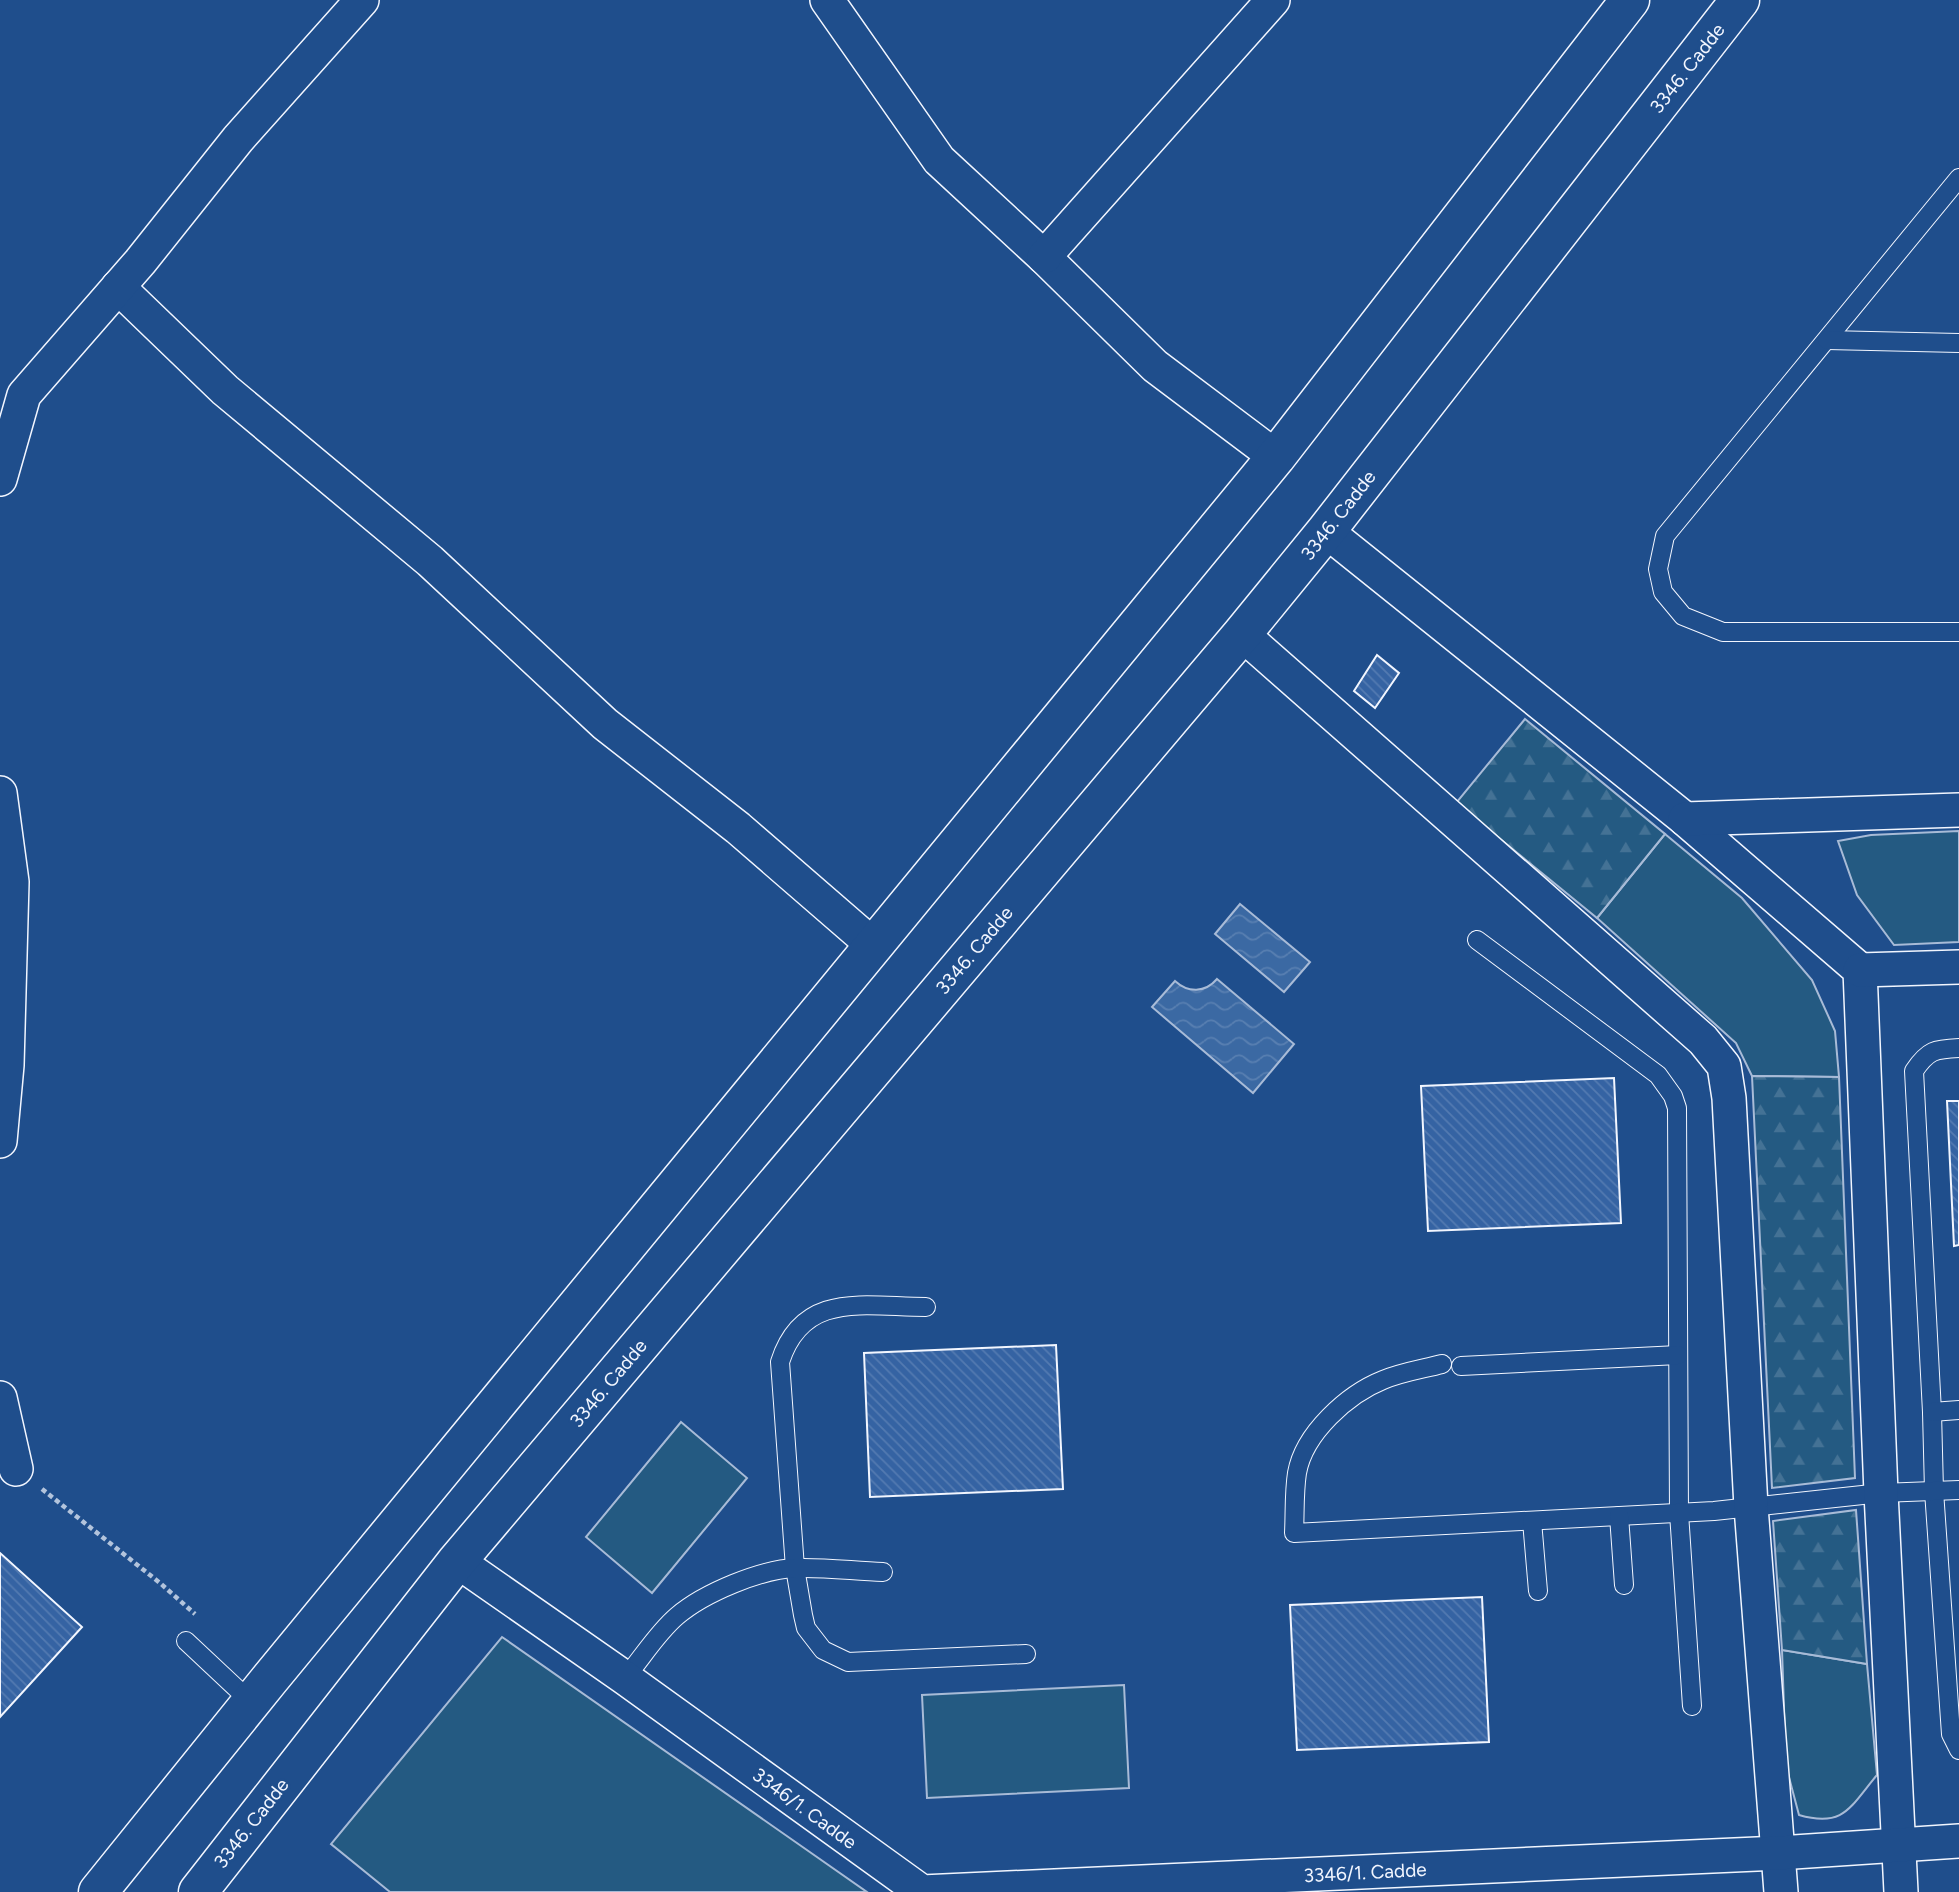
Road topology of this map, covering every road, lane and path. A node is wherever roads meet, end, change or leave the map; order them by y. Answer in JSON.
{"nodes":[{"id":1,"x":362,"y":0,"type":"edge"},
{"id":2,"x":828,"y":0,"type":"edge"},
{"id":3,"x":1273,"y":0,"type":"edge"},
{"id":4,"x":1630,"y":0,"type":"edge"},
{"id":5,"x":1740,"y":0,"type":"edge"},
{"id":6,"x":1959,"y":178,"type":"edge"},
{"id":7,"x":1044,"y":257,"type":"junction"},
{"id":8,"x":118,"y":288,"type":"junction"},
{"id":9,"x":1828,"y":340,"type":"junction"},
{"id":10,"x":1959,"y":343,"type":"edge"},
{"id":11,"x":1276,"y":457,"type":"junction"},
{"id":12,"x":0,"y":479,"type":"edge"},
{"id":13,"x":1326,"y":531,"type":"junction"},
{"id":14,"x":1959,"y":632,"type":"edge"},
{"id":15,"x":1242,"y":634,"type":"junction"},
{"id":16,"x":0,"y":793,"type":"edge"},
{"id":17,"x":1959,"y":810,"type":"edge"},
{"id":18,"x":1685,"y":820,"type":"junction"},
{"id":19,"x":1477,"y":940,"type":"dead end"},
{"id":20,"x":873,"y":945,"type":"junction"},
{"id":21,"x":1959,"y":967,"type":"edge"},
{"id":22,"x":1860,"y":970,"type":"junction"},
{"id":23,"x":1959,"y":1048,"type":"edge"},
{"id":24,"x":0,"y":1141,"type":"edge"},
{"id":25,"x":926,"y":1307,"type":"dead end"},
{"id":26,"x":1678,"y":1355,"type":"junction"},
{"id":27,"x":1442,"y":1364,"type":"dead end"},
{"id":28,"x":1461,"y":1366,"type":"dead end"},
{"id":29,"x":0,"y":1398,"type":"edge"},
{"id":30,"x":1959,"y":1410,"type":"edge"},
{"id":31,"x":1932,"y":1412,"type":"junction"},
{"id":32,"x":16,"y":1469,"type":"joint"},
{"id":33,"x":1959,"y":1490,"type":"edge"},
{"id":34,"x":1934,"y":1491,"type":"junction"},
{"id":35,"x":1881,"y":1493,"type":"junction"},
{"id":36,"x":1751,"y":1507,"type":"junction"},
{"id":37,"x":1679,"y":1513,"type":"junction"},
{"id":38,"x":1619,"y":1516,"type":"junction"},
{"id":39,"x":1532,"y":1521,"type":"junction"},
{"id":40,"x":457,"y":1561,"type":"junction"},
{"id":41,"x":794,"y":1568,"type":"junction"},
{"id":42,"x":883,"y":1572,"type":"dead end"},
{"id":43,"x":1624,"y":1585,"type":"dead end"},
{"id":44,"x":1538,"y":1591,"type":"dead end"},
{"id":45,"x":199,"y":1618,"type":"dead end"},
{"id":46,"x":186,"y":1640,"type":"dead end"},
{"id":47,"x":1026,"y":1654,"type":"dead end"},
{"id":48,"x":625,"y":1678,"type":"junction"},
{"id":49,"x":251,"y":1702,"type":"junction"},
{"id":50,"x":1692,"y":1706,"type":"dead end"},
{"id":51,"x":1959,"y":1750,"type":"edge"},
{"id":52,"x":1959,"y":1842,"type":"edge"},
{"id":53,"x":1898,"y":1844,"type":"junction"},
{"id":54,"x":1779,"y":1853,"type":"junction"},
{"id":55,"x":98,"y":1892,"type":"edge"},
{"id":56,"x":198,"y":1892,"type":"edge"},
{"id":57,"x":1782,"y":1892,"type":"edge"},
{"id":58,"x":1901,"y":1892,"type":"edge"}],
"edges":[{"from":1,"to":8,"type":"street"},
{"from":2,"to":7,"type":"street"},
{"from":3,"to":7,"type":"street"},
{"from":4,"to":11,"type":"street"},
{"from":5,"to":13,"type":"street","name":"3346. Cadde"},
{"from":6,"to":9,"type":"lane"},
{"from":7,"to":11,"type":"street"},
{"from":8,"to":12,"type":"street"},
{"from":8,"to":20,"type":"street"},
{"from":9,"to":10,"type":"lane"},
{"from":9,"to":14,"type":"lane"},
{"from":11,"to":20,"type":"street"},
{"from":13,"to":15,"type":"street","name":"3346. Cadde"},
{"from":13,"to":18,"type":"street"},
{"from":15,"to":36,"type":"street"},
{"from":15,"to":40,"type":"street","name":"3346. Cadde"},
{"from":16,"to":24,"type":"street"},
{"from":17,"to":18,"type":"street"},
{"from":18,"to":22,"type":"street"},
{"from":19,"to":26,"type":"lane"},
{"from":20,"to":49,"type":"street"},
{"from":21,"to":22,"type":"street"},
{"from":22,"to":35,"type":"street"},
{"from":23,"to":31,"type":"lane"},
{"from":25,"to":41,"type":"lane"},
{"from":26,"to":28,"type":"lane"},
{"from":26,"to":37,"type":"lane"},
{"from":27,"to":39,"type":"lane"},
{"from":29,"to":32,"type":"street"},
{"from":30,"to":31,"type":"lane"},
{"from":31,"to":34,"type":"lane"},
{"from":32,"to":45,"type":"path"},
{"from":33,"to":34,"type":"lane"},
{"from":34,"to":35,"type":"lane"},
{"from":34,"to":51,"type":"lane"},
{"from":35,"to":36,"type":"lane"},
{"from":35,"to":53,"type":"street"},
{"from":36,"to":37,"type":"lane"},
{"from":36,"to":54,"type":"street"},
{"from":37,"to":38,"type":"lane"},
{"from":37,"to":50,"type":"lane"},
{"from":38,"to":39,"type":"lane"},
{"from":38,"to":43,"type":"lane"},
{"from":39,"to":44,"type":"lane"},
{"from":40,"to":48,"type":"street","name":"3346/1. Cadde"},
{"from":40,"to":56,"type":"street","name":"3346. Cadde"},
{"from":41,"to":42,"type":"lane"},
{"from":41,"to":47,"type":"lane"},
{"from":41,"to":48,"type":"lane"},
{"from":46,"to":49,"type":"lane"},
{"from":48,"to":54,"type":"street","name":"3346/1. Cadde"},
{"from":49,"to":55,"type":"street"},
{"from":52,"to":53,"type":"street","name":"3346/1. Cadde"},
{"from":53,"to":54,"type":"street","name":"3346/1. Cadde"},
{"from":53,"to":58,"type":"street"},
{"from":54,"to":57,"type":"street"}]}
